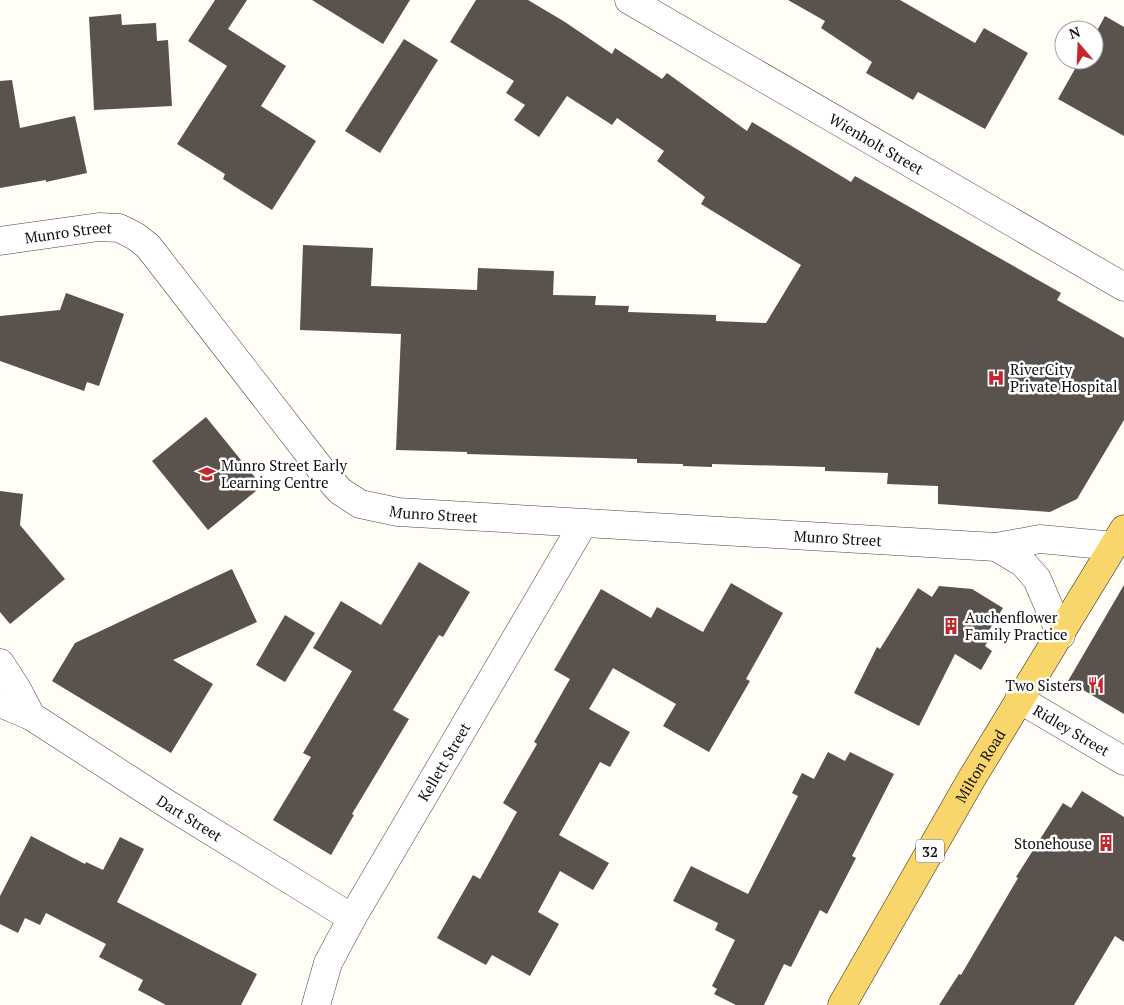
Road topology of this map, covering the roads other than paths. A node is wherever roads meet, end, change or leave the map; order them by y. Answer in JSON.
{"nodes":[{"id":1,"x":629,"y":0,"type":"edge"},
{"id":2,"x":0,"y":241,"type":"edge"},
{"id":3,"x":1124,"y":287,"type":"edge"},
{"id":4,"x":584,"y":524,"type":"junction"},
{"id":5,"x":1119,"y":538,"type":"edge"},
{"id":6,"x":996,"y":548,"type":"junction"},
{"id":7,"x":1060,"y":635,"type":"junction"},
{"id":8,"x":0,"y":663,"type":"edge"},
{"id":9,"x":1019,"y":698,"type":"junction"},
{"id":10,"x":0,"y":704,"type":"edge"},
{"id":11,"x":31,"y":716,"type":"junction"},
{"id":12,"x":1124,"y":761,"type":"edge"},
{"id":13,"x":352,"y":918,"type":"junction"},
{"id":14,"x":316,"y":1005,"type":"edge"},
{"id":15,"x":842,"y":1005,"type":"edge"}],
"edges":[{"from":1,"to":3,"type":"street","name":"Wienholt Street"},
{"from":2,"to":4,"type":"street","name":"Munro Street"},
{"from":4,"to":6,"type":"street","name":"Munro Street"},
{"from":4,"to":13,"type":"street","name":"Kellett Street"},
{"from":5,"to":6,"type":"street","name":"Munro Street"},
{"from":5,"to":7,"type":"main road","name":"Milton Road","number":"32"},
{"from":6,"to":7,"type":"street","name":"Munro Street"},
{"from":7,"to":9,"type":"main road","name":"Milton Road","number":"32"},
{"from":8,"to":11,"type":"street","name":"Dart Street"},
{"from":9,"to":12,"type":"street","name":"Ridley Street"},
{"from":9,"to":15,"type":"main road","name":"Milton Road","number":"32"},
{"from":10,"to":11,"type":"street","name":"Dart Street"},
{"from":11,"to":13,"type":"street","name":"Dart Street"},
{"from":13,"to":14,"type":"street","name":"Kellett Street"}]}
